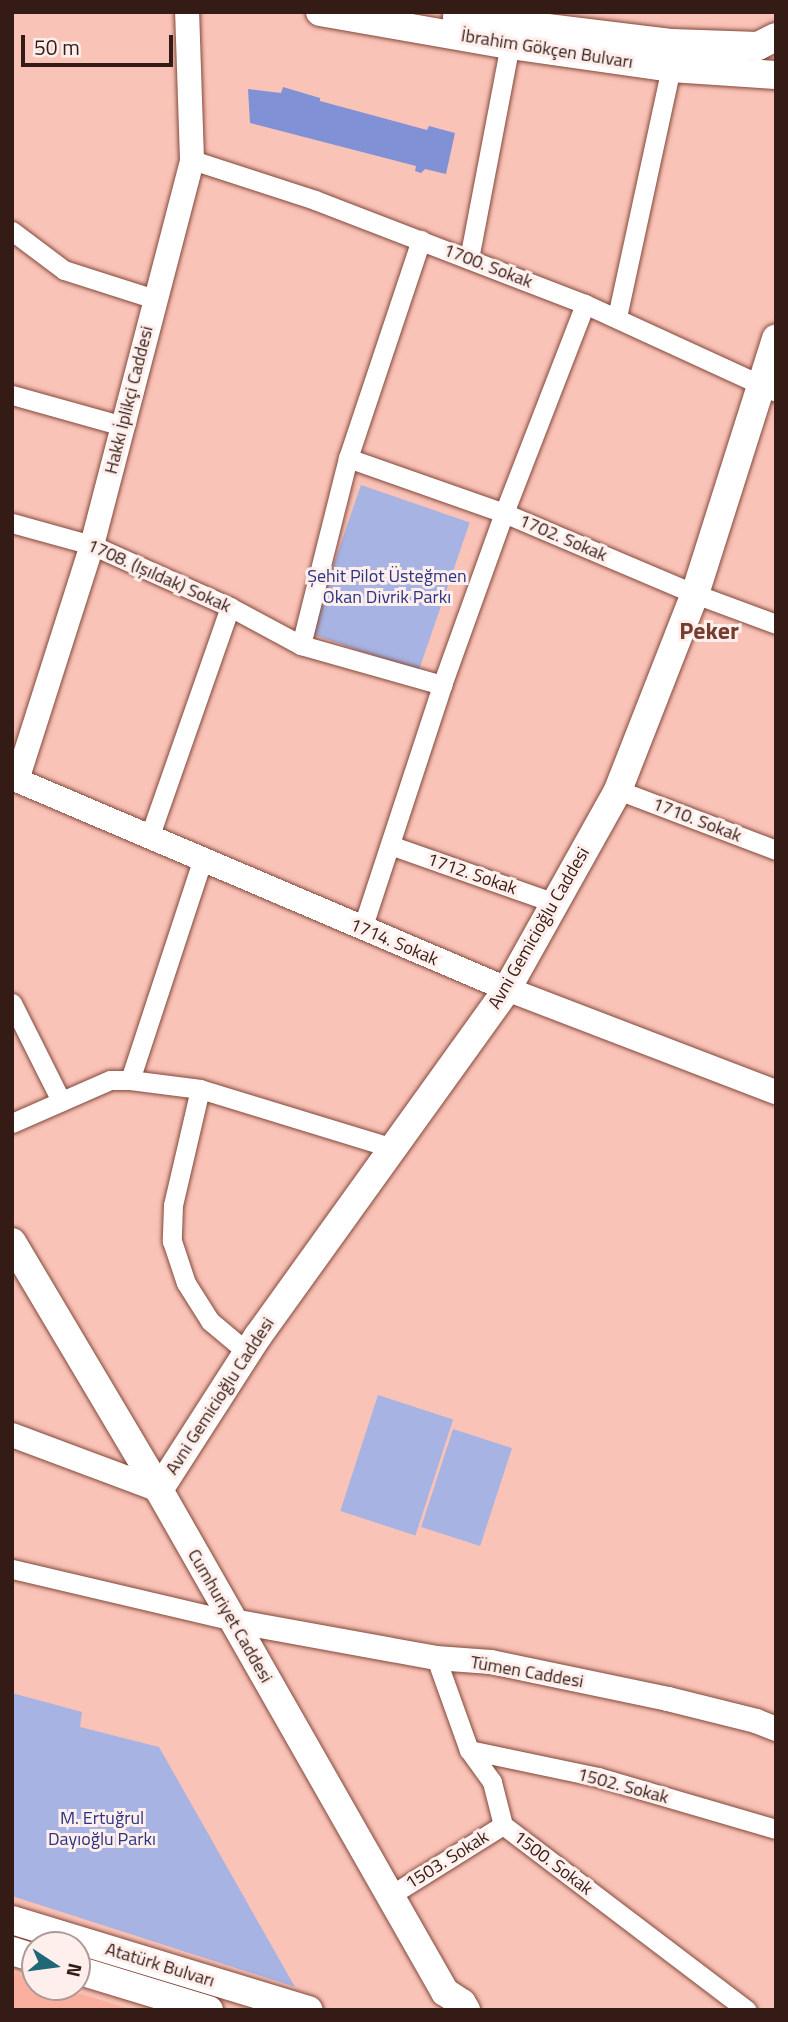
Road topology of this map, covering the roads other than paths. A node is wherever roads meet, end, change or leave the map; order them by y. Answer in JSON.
{"nodes":[{"id":1,"x":187,"y":12,"type":"edge"},
{"id":2,"x":320,"y":12,"type":"edge"},
{"id":3,"x":422,"y":12,"type":"edge"},
{"id":4,"x":513,"y":27,"type":"edge"},
{"id":5,"x":776,"y":37,"type":"edge"},
{"id":6,"x":671,"y":68,"type":"junction"},
{"id":7,"x":776,"y":75,"type":"edge"},
{"id":8,"x":192,"y":160,"type":"junction"},
{"id":9,"x":12,"y":231,"type":"edge"},
{"id":10,"x":421,"y":240,"type":"junction"},
{"id":11,"x":470,"y":259,"type":"junction"},
{"id":12,"x":155,"y":299,"type":"junction"},
{"id":13,"x":585,"y":304,"type":"junction"},
{"id":14,"x":617,"y":317,"type":"junction"},
{"id":15,"x":776,"y":339,"type":"edge"},
{"id":16,"x":768,"y":389,"type":"edge"},
{"id":17,"x":12,"y":395,"type":"edge"},
{"id":18,"x":123,"y":426,"type":"junction"},
{"id":19,"x":348,"y":458,"type":"junction"},
{"id":20,"x":504,"y":513,"type":"junction"},
{"id":21,"x":12,"y":523,"type":"edge"},
{"id":22,"x":92,"y":545,"type":"junction"},
{"id":23,"x":695,"y":594,"type":"junction"},
{"id":24,"x":230,"y":607,"type":"junction"},
{"id":25,"x":776,"y":624,"type":"edge"},
{"id":26,"x":301,"y":645,"type":"junction"},
{"id":27,"x":442,"y":685,"type":"junction"},
{"id":28,"x":14,"y":780,"type":"edge"},
{"id":29,"x":618,"y":790,"type":"junction"},
{"id":30,"x":149,"y":838,"type":"junction"},
{"id":31,"x":390,"y":845,"type":"junction"},
{"id":32,"x":776,"y":850,"type":"edge"},
{"id":33,"x":202,"y":861,"type":"junction"},
{"id":34,"x":555,"y":903,"type":"junction"},
{"id":35,"x":362,"y":929,"type":"junction"},
{"id":36,"x":507,"y":989,"type":"junction"},
{"id":37,"x":12,"y":1003,"type":"edge"},
{"id":38,"x":130,"y":1080,"type":"junction"},
{"id":39,"x":200,"y":1089,"type":"junction"},
{"id":40,"x":776,"y":1092,"type":"edge"},
{"id":41,"x":61,"y":1101,"type":"junction"},
{"id":42,"x":12,"y":1122,"type":"edge"},
{"id":43,"x":393,"y":1148,"type":"junction"},
{"id":44,"x":12,"y":1241,"type":"edge"},
{"id":45,"x":247,"y":1352,"type":"junction"},
{"id":46,"x":12,"y":1435,"type":"edge"},
{"id":47,"x":159,"y":1490,"type":"junction"},
{"id":48,"x":12,"y":1569,"type":"edge"},
{"id":49,"x":233,"y":1621,"type":"junction"},
{"id":50,"x":436,"y":1658,"type":"junction"},
{"id":51,"x":776,"y":1729,"type":"edge"},
{"id":52,"x":469,"y":1750,"type":"junction"},
{"id":53,"x":503,"y":1825,"type":"junction"},
{"id":54,"x":776,"y":1829,"type":"edge"},
{"id":55,"x":391,"y":1895,"type":"junction"},
{"id":56,"x":12,"y":1920,"type":"edge"},
{"id":57,"x":91,"y":1974,"type":"edge"},
{"id":58,"x":452,"y":2004,"type":"edge"},
{"id":59,"x":736,"y":2007,"type":"edge"},
{"id":60,"x":209,"y":2010,"type":"edge"},
{"id":61,"x":309,"y":2010,"type":"edge"}],
"edges":[{"from":1,"to":8,"type":"street","name":"Hakkı İplikçi Caddesi"},
{"from":2,"to":4,"type":"main road","name":"İbrahim Gökçen Bulvarı"},
{"from":3,"to":4,"type":"main road","name":"İbrahim Gökçen Bulvarı"},
{"from":4,"to":5,"type":"main road","name":"İbrahim Gökçen Bulvarı"},
{"from":4,"to":6,"type":"main road","name":"İbrahim Gökçen Bulvarı"},
{"from":4,"to":11,"type":"street"},
{"from":6,"to":7,"type":"main road","name":"İbrahim Gökçen Bulvarı"},
{"from":6,"to":14,"type":"street"},
{"from":8,"to":10,"type":"street","name":"1700. Sokak"},
{"from":8,"to":12,"type":"street","name":"Hakkı İplikçi Caddesi"},
{"from":9,"to":12,"type":"street"},
{"from":10,"to":11,"type":"street","name":"1700. Sokak"},
{"from":10,"to":19,"type":"street"},
{"from":11,"to":13,"type":"street","name":"1700. Sokak"},
{"from":12,"to":18,"type":"street","name":"Hakkı İplikçi Caddesi"},
{"from":13,"to":14,"type":"street","name":"1700. Sokak"},
{"from":13,"to":20,"type":"street"},
{"from":14,"to":16,"type":"street","name":"1700. Sokak"},
{"from":15,"to":16,"type":"main road","name":"Avni Gemicioğlu Caddesi"},
{"from":16,"to":23,"type":"main road","name":"Avni Gemicioğlu Caddesi"},
{"from":17,"to":18,"type":"street"},
{"from":18,"to":22,"type":"street","name":"Hakkı İplikçi Caddesi"},
{"from":19,"to":20,"type":"street","name":"1702. Sokak"},
{"from":19,"to":26,"type":"street"},
{"from":20,"to":23,"type":"street","name":"1702. Sokak"},
{"from":20,"to":27,"type":"street"},
{"from":21,"to":22,"type":"street","name":"1708. (Işıldak) Sokak"},
{"from":22,"to":24,"type":"street","name":"1708. (Işıldak) Sokak"},
{"from":22,"to":28,"type":"street","name":"Hakkı İplikçi Caddesi"},
{"from":23,"to":25,"type":"street","name":"1702. Sokak"},
{"from":23,"to":29,"type":"main road","name":"Avni Gemicioğlu Caddesi"},
{"from":24,"to":26,"type":"street","name":"1708. (Işıldak) Sokak"},
{"from":24,"to":30,"type":"street"},
{"from":26,"to":27,"type":"street","name":"1708. (Işıldak) Sokak"},
{"from":27,"to":31,"type":"street"},
{"from":28,"to":30,"type":"street","name":"1714. Sokak"},
{"from":29,"to":32,"type":"street","name":"1710. Sokak"},
{"from":29,"to":34,"type":"main road","name":"Avni Gemicioğlu Caddesi"},
{"from":30,"to":33,"type":"street","name":"1714. Sokak"},
{"from":31,"to":34,"type":"street","name":"1712. Sokak"},
{"from":31,"to":35,"type":"street"},
{"from":33,"to":35,"type":"street","name":"1714. Sokak"},
{"from":33,"to":38,"type":"street"},
{"from":34,"to":36,"type":"main road","name":"Avni Gemicioğlu Caddesi"},
{"from":35,"to":36,"type":"street","name":"1714. Sokak"},
{"from":36,"to":40,"type":"street","name":"1714. Sokak"},
{"from":36,"to":43,"type":"main road","name":"Avni Gemicioğlu Caddesi"},
{"from":37,"to":41,"type":"street"},
{"from":38,"to":39,"type":"street"},
{"from":38,"to":41,"type":"street"},
{"from":39,"to":43,"type":"street"},
{"from":39,"to":45,"type":"street"},
{"from":41,"to":42,"type":"street"},
{"from":43,"to":45,"type":"main road","name":"Avni Gemicioğlu Caddesi"},
{"from":44,"to":47,"type":"main road","name":"Cumhuriyet Caddesi"},
{"from":45,"to":47,"type":"main road","name":"Avni Gemicioğlu Caddesi"},
{"from":46,"to":47,"type":"street"},
{"from":47,"to":49,"type":"main road","name":"Cumhuriyet Caddesi"},
{"from":48,"to":49,"type":"street"},
{"from":49,"to":50,"type":"street","name":"Tümen Caddesi"},
{"from":49,"to":55,"type":"main road","name":"Cumhuriyet Caddesi"},
{"from":50,"to":51,"type":"street","name":"Tümen Caddesi"},
{"from":50,"to":52,"type":"street","name":"1500. Sokak"},
{"from":52,"to":53,"type":"street","name":"1500. Sokak"},
{"from":52,"to":54,"type":"street","name":"1502. Sokak"},
{"from":53,"to":55,"type":"street","name":"1503. Sokak"},
{"from":53,"to":59,"type":"street","name":"1500. Sokak"},
{"from":55,"to":58,"type":"main road","name":"Cumhuriyet Caddesi"},
{"from":56,"to":61,"type":"main road","name":"Atatürk Bulvarı"},
{"from":57,"to":60,"type":"main road","name":"Atatürk Bulvarı"}]}
